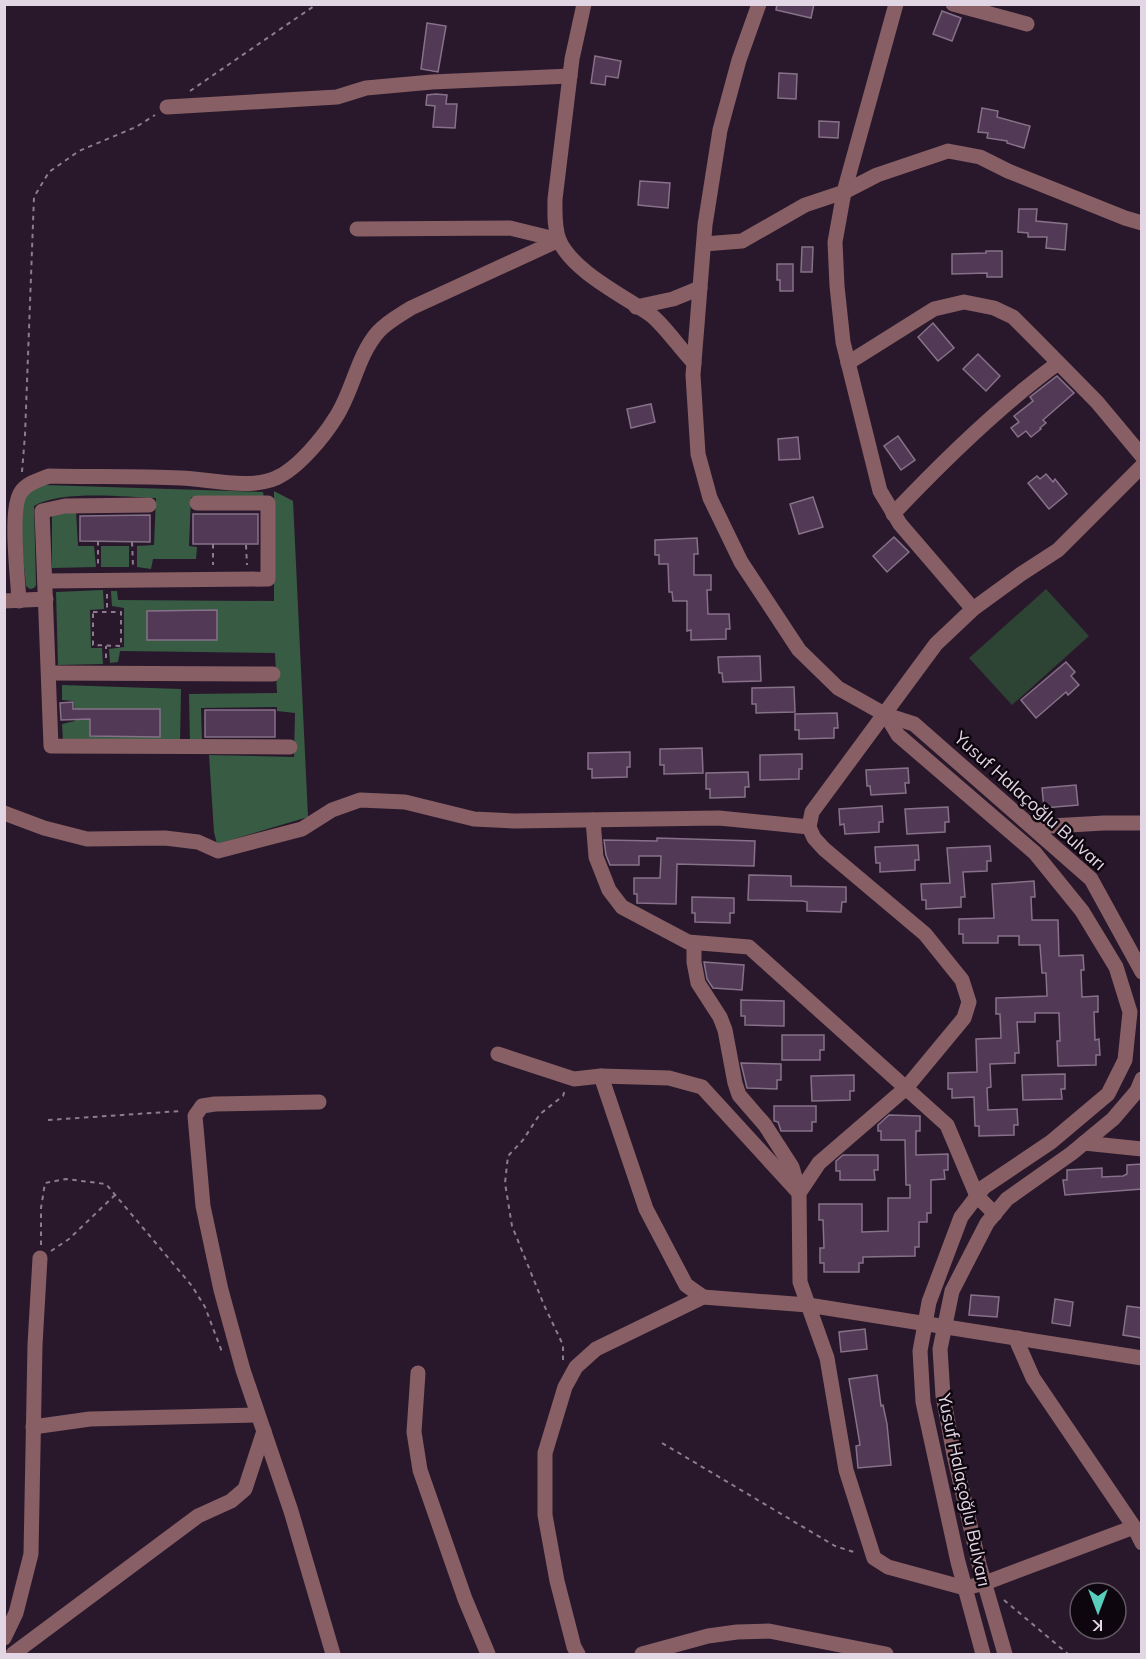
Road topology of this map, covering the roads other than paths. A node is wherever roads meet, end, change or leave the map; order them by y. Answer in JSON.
{"nodes":[{"id":1,"x":584,"y":4,"type":"edge"},
{"id":2,"x":759,"y":4,"type":"edge"},
{"id":3,"x":896,"y":4,"type":"edge"},
{"id":4,"x":953,"y":4,"type":"edge"},
{"id":5,"x":1028,"y":24,"type":"dead end"},
{"id":6,"x":570,"y":76,"type":"junction"},
{"id":7,"x":167,"y":106,"type":"road end"},
{"id":8,"x":844,"y":192,"type":"junction"},
{"id":9,"x":1142,"y":223,"type":"edge"},
{"id":10,"x":357,"y":229,"type":"dead end"},
{"id":11,"x":559,"y":240,"type":"junction"},
{"id":12,"x":704,"y":244,"type":"junction"},
{"id":13,"x":700,"y":288,"type":"junction"},
{"id":14,"x":636,"y":307,"type":"junction"},
{"id":15,"x":694,"y":363,"type":"junction"},
{"id":16,"x":848,"y":363,"type":"junction"},
{"id":17,"x":1058,"y":363,"type":"junction"},
{"id":18,"x":1142,"y":456,"type":"edge"},
{"id":19,"x":1142,"y":466,"type":"edge"},
{"id":20,"x":196,"y":502,"type":"dead end"},
{"id":21,"x":149,"y":505,"type":"dead end"},
{"id":22,"x":893,"y":514,"type":"junction"},
{"id":23,"x":45,"y":581,"type":"junction"},
{"id":24,"x":46,"y":599,"type":"junction"},
{"id":25,"x":12,"y":601,"type":"edge"},
{"id":26,"x":973,"y":609,"type":"junction"},
{"id":27,"x":49,"y":673,"type":"junction"},
{"id":28,"x":273,"y":674,"type":"dead end"},
{"id":29,"x":885,"y":715,"type":"junction"},
{"id":30,"x":290,"y":747,"type":"dead end"},
{"id":31,"x":4,"y":813,"type":"edge"},
{"id":32,"x":593,"y":820,"type":"junction"},
{"id":33,"x":1142,"y":823,"type":"edge"},
{"id":34,"x":809,"y":827,"type":"junction"},
{"id":35,"x":1034,"y":827,"type":"junction"},
{"id":36,"x":694,"y":943,"type":"junction"},
{"id":37,"x":1142,"y":972,"type":"edge"},
{"id":38,"x":498,"y":1054,"type":"dead end"},
{"id":39,"x":601,"y":1076,"type":"junction"},
{"id":40,"x":1142,"y":1079,"type":"edge"},
{"id":41,"x":906,"y":1088,"type":"junction"},
{"id":42,"x":319,"y":1102,"type":"dead end"},
{"id":43,"x":1084,"y":1143,"type":"junction"},
{"id":44,"x":1142,"y":1149,"type":"edge"},
{"id":45,"x":799,"y":1193,"type":"junction"},
{"id":46,"x":977,"y":1196,"type":"junction"},
{"id":47,"x":995,"y":1214,"type":"junction"},
{"id":48,"x":40,"y":1258,"type":"road end"},
{"id":49,"x":703,"y":1297,"type":"junction"},
{"id":50,"x":808,"y":1305,"type":"junction"},
{"id":51,"x":925,"y":1323,"type":"junction"},
{"id":52,"x":945,"y":1326,"type":"junction"},
{"id":53,"x":1018,"y":1338,"type":"junction"},
{"id":54,"x":1142,"y":1358,"type":"edge"},
{"id":55,"x":418,"y":1373,"type":"dead end"},
{"id":56,"x":258,"y":1415,"type":"junction"},
{"id":57,"x":33,"y":1427,"type":"junction"},
{"id":58,"x":264,"y":1431,"type":"junction"},
{"id":59,"x":1134,"y":1527,"type":"junction"},
{"id":60,"x":1142,"y":1542,"type":"edge"},
{"id":61,"x":985,"y":1583,"type":"junction"},
{"id":62,"x":965,"y":1588,"type":"junction"},
{"id":63,"x":4,"y":1638,"type":"edge"},
{"id":64,"x":13,"y":1654,"type":"edge"},
{"id":65,"x":333,"y":1654,"type":"edge"},
{"id":66,"x":488,"y":1654,"type":"edge"},
{"id":67,"x":578,"y":1654,"type":"edge"},
{"id":68,"x":642,"y":1654,"type":"edge"},
{"id":69,"x":886,"y":1654,"type":"edge"},
{"id":70,"x":983,"y":1654,"type":"edge"},
{"id":71,"x":1005,"y":1654,"type":"edge"}],
"edges":[{"from":1,"to":6,"type":"street"},
{"from":2,"to":12,"type":"street","name":"Yusuf Halaçoğlu Bulvarı"},
{"from":3,"to":8,"type":"street"},
{"from":4,"to":5,"type":"street"},
{"from":6,"to":7,"type":"street"},
{"from":6,"to":11,"type":"street"},
{"from":8,"to":9,"type":"street"},
{"from":8,"to":12,"type":"street"},
{"from":8,"to":16,"type":"street"},
{"from":10,"to":11,"type":"street"},
{"from":11,"to":14,"type":"street"},
{"from":11,"to":25,"type":"street"},
{"from":12,"to":13,"type":"street","name":"Yusuf Halaçoğlu Bulvarı"},
{"from":13,"to":14,"type":"street"},
{"from":13,"to":15,"type":"street","name":"Yusuf Halaçoğlu Bulvarı"},
{"from":14,"to":15,"type":"street"},
{"from":15,"to":29,"type":"street","name":"Yusuf Halaçoğlu Bulvarı"},
{"from":16,"to":17,"type":"street"},
{"from":16,"to":22,"type":"street"},
{"from":17,"to":18,"type":"street"},
{"from":17,"to":22,"type":"street"},
{"from":19,"to":26,"type":"street"},
{"from":20,"to":23,"type":"street"},
{"from":21,"to":23,"type":"street"},
{"from":22,"to":26,"type":"street"},
{"from":23,"to":24,"type":"street"},
{"from":24,"to":25,"type":"street"},
{"from":24,"to":27,"type":"street"},
{"from":26,"to":29,"type":"street"},
{"from":27,"to":28,"type":"street"},
{"from":27,"to":30,"type":"street"},
{"from":29,"to":34,"type":"street"},
{"from":29,"to":35,"type":"street","name":"Yusuf Halaçoğlu Bulvarı"},
{"from":29,"to":46,"type":"street","name":"Yusuf Halaçoğlu Bulvarı"},
{"from":31,"to":32,"type":"street"},
{"from":32,"to":34,"type":"street"},
{"from":32,"to":36,"type":"street"},
{"from":33,"to":35,"type":"street"},
{"from":34,"to":41,"type":"street"},
{"from":35,"to":37,"type":"street","name":"Yusuf Halaçoğlu Bulvarı"},
{"from":36,"to":41,"type":"street"},
{"from":36,"to":45,"type":"street"},
{"from":38,"to":39,"type":"street"},
{"from":39,"to":45,"type":"street"},
{"from":39,"to":49,"type":"street"},
{"from":40,"to":43,"type":"street","name":"Yusuf Halaçoğlu Bulvarı"},
{"from":41,"to":45,"type":"street"},
{"from":41,"to":46,"type":"street"},
{"from":42,"to":56,"type":"street"},
{"from":43,"to":44,"type":"street"},
{"from":43,"to":47,"type":"street","name":"Yusuf Halaçoğlu Bulvarı"},
{"from":45,"to":50,"type":"street"},
{"from":46,"to":47,"type":"street"},
{"from":46,"to":51,"type":"street","name":"Yusuf Halaçoğlu Bulvarı"},
{"from":47,"to":52,"type":"street","name":"Yusuf Halaçoğlu Bulvarı"},
{"from":48,"to":57,"type":"street"},
{"from":49,"to":50,"type":"street"},
{"from":49,"to":67,"type":"street"},
{"from":50,"to":51,"type":"street"},
{"from":50,"to":62,"type":"street"},
{"from":51,"to":52,"type":"street"},
{"from":51,"to":62,"type":"street","name":"Yusuf Halaçoğlu Bulvarı"},
{"from":52,"to":53,"type":"street"},
{"from":52,"to":61,"type":"street","name":"Yusuf Halaçoğlu Bulvarı"},
{"from":53,"to":54,"type":"street"},
{"from":53,"to":59,"type":"street"},
{"from":55,"to":66,"type":"street"},
{"from":56,"to":57,"type":"street"},
{"from":56,"to":58,"type":"street"},
{"from":57,"to":63,"type":"street"},
{"from":58,"to":64,"type":"street"},
{"from":58,"to":65,"type":"street"},
{"from":59,"to":60,"type":"street"},
{"from":59,"to":61,"type":"street"},
{"from":61,"to":62,"type":"street"},
{"from":61,"to":71,"type":"street","name":"Yusuf Halaçoğlu Bulvarı"},
{"from":62,"to":70,"type":"street","name":"Yusuf Halaçoğlu Bulvarı"},
{"from":68,"to":69,"type":"street"}]}
